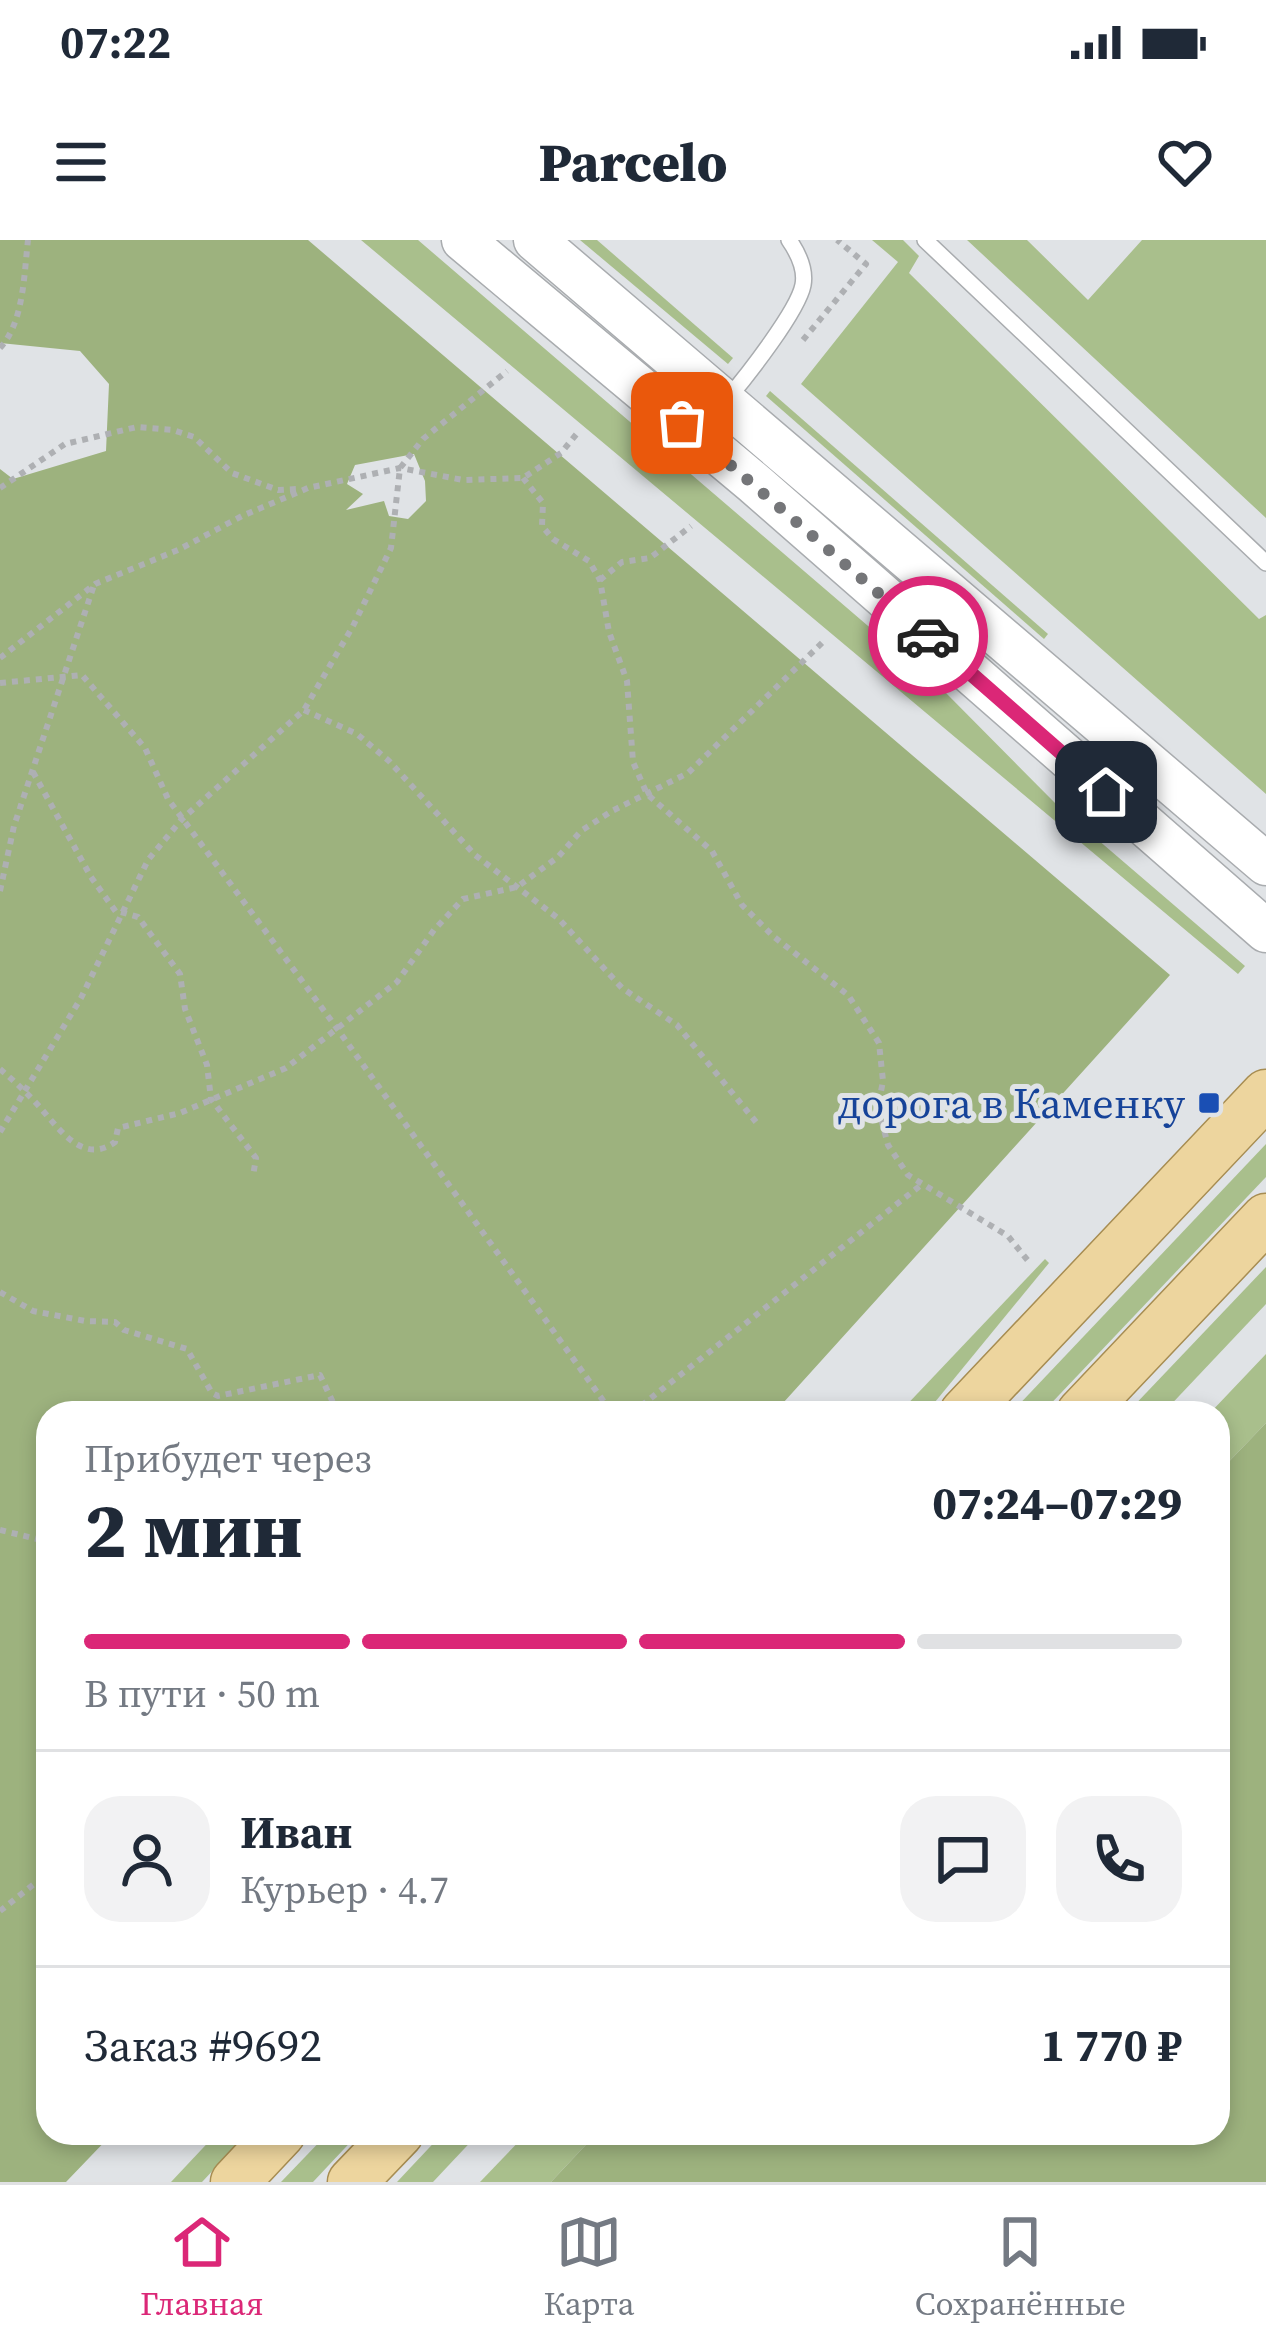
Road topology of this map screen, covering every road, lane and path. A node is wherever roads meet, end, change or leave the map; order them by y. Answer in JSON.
{"nodes":[{"id":1,"x":28,"y":240,"type":"edge"},
{"id":2,"x":463,"y":240,"type":"edge"},
{"id":3,"x":535,"y":240,"type":"edge"},
{"id":4,"x":789,"y":240,"type":"edge"},
{"id":5,"x":838,"y":240,"type":"edge"},
{"id":6,"x":925,"y":240,"type":"edge"},
{"id":7,"x":0,"y":348,"type":"edge"},
{"id":8,"x":796,"y":350,"type":"dead end"},
{"id":9,"x":506,"y":370,"type":"dead end"},
{"id":10,"x":726,"y":401,"type":"junction"},
{"id":11,"x":579,"y":431,"type":"dead end"},
{"id":12,"x":400,"y":468,"type":"junction"},
{"id":13,"x":523,"y":478,"type":"junction"},
{"id":14,"x":0,"y":488,"type":"edge"},
{"id":15,"x":308,"y":488,"type":"junction"},
{"id":16,"x":692,"y":526,"type":"dead end"},
{"id":17,"x":1266,"y":563,"type":"edge"},
{"id":18,"x":601,"y":580,"type":"junction"},
{"id":19,"x":94,"y":584,"type":"junction"},
{"id":20,"x":826,"y":639,"type":"dead end"},
{"id":21,"x":0,"y":658,"type":"edge"},
{"id":22,"x":66,"y":675,"type":"junction"},
{"id":23,"x":0,"y":683,"type":"edge"},
{"id":24,"x":304,"y":710,"type":"junction"},
{"id":25,"x":33,"y":772,"type":"junction"},
{"id":26,"x":646,"y":794,"type":"junction"},
{"id":27,"x":182,"y":819,"type":"junction"},
{"id":28,"x":1266,"y":864,"type":"edge"},
{"id":29,"x":518,"y":887,"type":"junction"},
{"id":30,"x":0,"y":891,"type":"edge"},
{"id":31,"x":120,"y":914,"type":"junction"},
{"id":32,"x":1266,"y":931,"type":"edge"},
{"id":33,"x":336,"y":1027,"type":"junction"},
{"id":34,"x":0,"y":1070,"type":"edge"},
{"id":35,"x":24,"y":1091,"type":"junction"},
{"id":36,"x":1266,"y":1094,"type":"edge"},
{"id":37,"x":212,"y":1099,"type":"junction"},
{"id":38,"x":756,"y":1121,"type":"dead end"},
{"id":39,"x":0,"y":1132,"type":"edge"},
{"id":40,"x":253,"y":1176,"type":"dead end"},
{"id":41,"x":921,"y":1186,"type":"junction"},
{"id":42,"x":1266,"y":1219,"type":"edge"},
{"id":43,"x":1029,"y":1262,"type":"dead end"},
{"id":44,"x":0,"y":1292,"type":"edge"},
{"id":45,"x":332,"y":1401,"type":"edge"},
{"id":46,"x":603,"y":1401,"type":"edge"},
{"id":47,"x":647,"y":1401,"type":"edge"},
{"id":48,"x":975,"y":1401,"type":"edge"},
{"id":49,"x":1093,"y":1401,"type":"edge"},
{"id":50,"x":0,"y":1530,"type":"edge"},
{"id":51,"x":36,"y":1539,"type":"edge"},
{"id":52,"x":36,"y":1882,"type":"edge"},
{"id":53,"x":0,"y":1911,"type":"edge"},
{"id":54,"x":270,"y":2145,"type":"edge"},
{"id":55,"x":387,"y":2145,"type":"edge"},
{"id":56,"x":235,"y":2182,"type":"edge"},
{"id":57,"x":352,"y":2182,"type":"edge"}],
"edges":[{"from":1,"to":7,"type":"path"},
{"from":2,"to":32,"type":"main road"},
{"from":3,"to":10,"type":"main road"},
{"from":4,"to":10,"type":"lane"},
{"from":5,"to":8,"type":"path"},
{"from":6,"to":17,"type":"lane"},
{"from":9,"to":12,"type":"path"},
{"from":10,"to":28,"type":"main road"},
{"from":11,"to":13,"type":"path"},
{"from":12,"to":13,"type":"path"},
{"from":12,"to":15,"type":"path"},
{"from":12,"to":24,"type":"path"},
{"from":13,"to":18,"type":"path"},
{"from":14,"to":15,"type":"path"},
{"from":15,"to":19,"type":"path"},
{"from":16,"to":18,"type":"path"},
{"from":18,"to":26,"type":"path"},
{"from":19,"to":21,"type":"path"},
{"from":19,"to":22,"type":"path"},
{"from":20,"to":26,"type":"path"},
{"from":22,"to":23,"type":"path"},
{"from":22,"to":25,"type":"path"},
{"from":22,"to":27,"type":"path"},
{"from":24,"to":27,"type":"path"},
{"from":24,"to":29,"type":"path"},
{"from":25,"to":30,"type":"path"},
{"from":25,"to":31,"type":"path"},
{"from":26,"to":29,"type":"path"},
{"from":26,"to":41,"type":"path"},
{"from":27,"to":31,"type":"path"},
{"from":27,"to":33,"type":"path"},
{"from":29,"to":33,"type":"path"},
{"from":29,"to":38,"type":"path"},
{"from":31,"to":35,"type":"path"},
{"from":31,"to":37,"type":"path"},
{"from":33,"to":37,"type":"path"},
{"from":33,"to":46,"type":"path"},
{"from":34,"to":35,"type":"path"},
{"from":35,"to":37,"type":"path"},
{"from":35,"to":39,"type":"path"},
{"from":36,"to":48,"type":"main road"},
{"from":37,"to":40,"type":"path"},
{"from":41,"to":43,"type":"path"},
{"from":41,"to":47,"type":"path"},
{"from":42,"to":49,"type":"main road"},
{"from":44,"to":45,"type":"path"},
{"from":50,"to":51,"type":"path"},
{"from":52,"to":53,"type":"path"},
{"from":54,"to":56,"type":"main road"},
{"from":55,"to":57,"type":"main road"}]}
